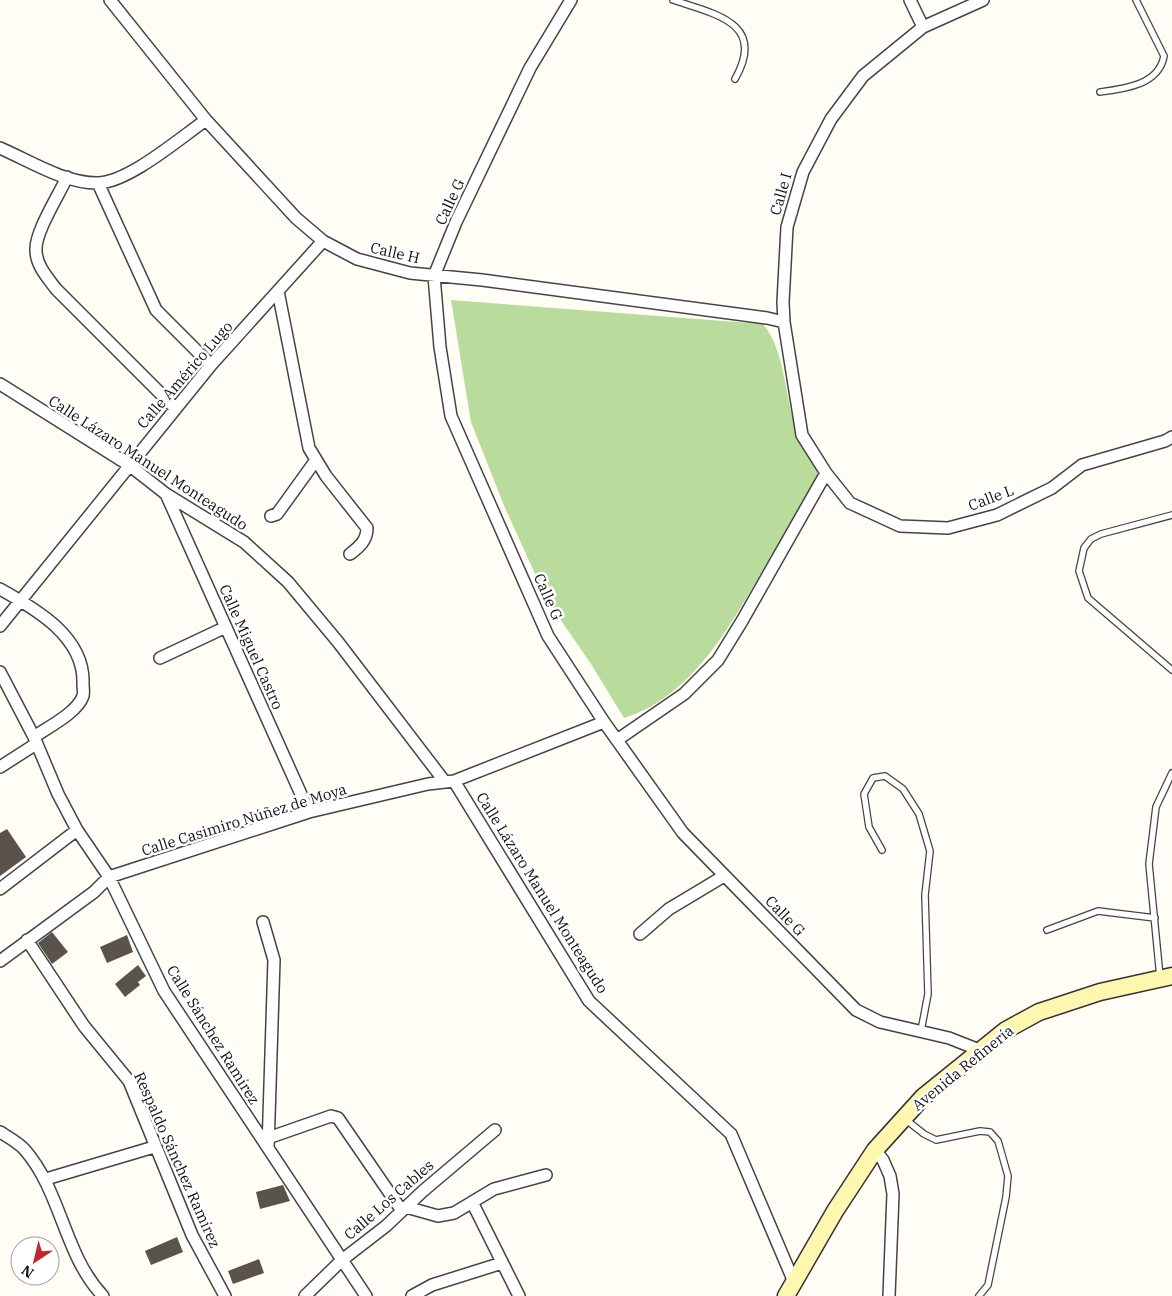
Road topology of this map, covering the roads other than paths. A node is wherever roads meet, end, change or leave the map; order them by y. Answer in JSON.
{"nodes":[{"id":1,"x":110,"y":0,"type":"edge"},
{"id":2,"x":571,"y":0,"type":"edge"},
{"id":3,"x":674,"y":0,"type":"edge"},
{"id":4,"x":910,"y":0,"type":"edge"},
{"id":5,"x":983,"y":0,"type":"edge"},
{"id":6,"x":1136,"y":0,"type":"edge"},
{"id":7,"x":923,"y":28,"type":"junction"},
{"id":8,"x":735,"y":79,"type":"dead end"},
{"id":9,"x":1100,"y":92,"type":"dead end"},
{"id":10,"x":206,"y":120,"type":"junction"},
{"id":11,"x":0,"y":148,"type":"edge"},
{"id":12,"x":67,"y":177,"type":"junction"},
{"id":13,"x":98,"y":183,"type":"junction"},
{"id":14,"x":323,"y":241,"type":"junction"},
{"id":15,"x":434,"y":276,"type":"junction"},
{"id":16,"x":278,"y":291,"type":"junction"},
{"id":17,"x":784,"y":322,"type":"junction"},
{"id":18,"x":211,"y":366,"type":"junction"},
{"id":19,"x":0,"y":384,"type":"edge"},
{"id":20,"x":175,"y":408,"type":"junction"},
{"id":21,"x":1172,"y":437,"type":"edge"},
{"id":22,"x":316,"y":460,"type":"junction"},
{"id":23,"x":129,"y":464,"type":"junction"},
{"id":24,"x":826,"y":473,"type":"junction"},
{"id":25,"x":166,"y":494,"type":"junction"},
{"id":26,"x":1172,"y":515,"type":"edge"},
{"id":27,"x":271,"y":516,"type":"dead end"},
{"id":28,"x":350,"y":554,"type":"dead end"},
{"id":29,"x":0,"y":589,"type":"edge"},
{"id":30,"x":22,"y":601,"type":"junction"},
{"id":31,"x":0,"y":626,"type":"edge"},
{"id":32,"x":226,"y":628,"type":"junction"},
{"id":33,"x":160,"y":658,"type":"dead end"},
{"id":34,"x":1172,"y":670,"type":"edge"},
{"id":35,"x":0,"y":672,"type":"edge"},
{"id":36,"x":604,"y":722,"type":"junction"},
{"id":37,"x":35,"y":740,"type":"junction"},
{"id":38,"x":617,"y":740,"type":"junction"},
{"id":39,"x":0,"y":767,"type":"edge"},
{"id":40,"x":1172,"y":773,"type":"edge"},
{"id":41,"x":450,"y":781,"type":"junction"},
{"id":42,"x":309,"y":812,"type":"junction"},
{"id":43,"x":78,"y":830,"type":"junction"},
{"id":44,"x":882,"y":850,"type":"dead end"},
{"id":45,"x":724,"y":876,"type":"junction"},
{"id":46,"x":108,"y":877,"type":"junction"},
{"id":47,"x":0,"y":889,"type":"edge"},
{"id":48,"x":1155,"y":918,"type":"junction"},
{"id":49,"x":263,"y":922,"type":"dead end"},
{"id":50,"x":1047,"y":930,"type":"dead end"},
{"id":51,"x":640,"y":934,"type":"dead end"},
{"id":52,"x":27,"y":940,"type":"junction"},
{"id":53,"x":0,"y":961,"type":"edge"},
{"id":54,"x":1166,"y":977,"type":"edge"},
{"id":55,"x":921,"y":1031,"type":"junction"},
{"id":56,"x":982,"y":1051,"type":"junction"},
{"id":57,"x":904,"y":1118,"type":"junction"},
{"id":58,"x":495,"y":1130,"type":"dead end"},
{"id":59,"x":0,"y":1132,"type":"edge"},
{"id":60,"x":268,"y":1144,"type":"junction"},
{"id":61,"x":154,"y":1147,"type":"junction"},
{"id":62,"x":875,"y":1150,"type":"junction"},
{"id":63,"x":546,"y":1175,"type":"dead end"},
{"id":64,"x":46,"y":1179,"type":"junction"},
{"id":65,"x":472,"y":1202,"type":"junction"},
{"id":66,"x":404,"y":1209,"type":"junction"},
{"id":67,"x":342,"y":1260,"type":"junction"},
{"id":68,"x":502,"y":1263,"type":"junction"},
{"id":69,"x":790,"y":1289,"type":"edge"},
{"id":70,"x":103,"y":1296,"type":"edge"},
{"id":71,"x":225,"y":1296,"type":"edge"},
{"id":72,"x":306,"y":1296,"type":"edge"},
{"id":73,"x":366,"y":1296,"type":"edge"},
{"id":74,"x":412,"y":1296,"type":"edge"},
{"id":75,"x":518,"y":1296,"type":"edge"},
{"id":76,"x":889,"y":1296,"type":"edge"},
{"id":77,"x":979,"y":1296,"type":"edge"}],
"edges":[{"from":1,"to":10,"type":"street","name":"Calle H"},
{"from":2,"to":15,"type":"street","name":"Calle G"},
{"from":3,"to":8,"type":"lane"},
{"from":4,"to":7,"type":"street"},
{"from":5,"to":7,"type":"street","name":"Calle I"},
{"from":6,"to":9,"type":"lane"},
{"from":7,"to":17,"type":"street","name":"Calle I"},
{"from":10,"to":13,"type":"street"},
{"from":10,"to":14,"type":"street","name":"Calle H"},
{"from":11,"to":12,"type":"street"},
{"from":12,"to":13,"type":"street"},
{"from":12,"to":20,"type":"street"},
{"from":13,"to":18,"type":"street"},
{"from":14,"to":15,"type":"street","name":"Calle H"},
{"from":14,"to":16,"type":"street","name":"Calle Américo Lugo"},
{"from":15,"to":17,"type":"street","name":"Calle H"},
{"from":15,"to":36,"type":"street","name":"Calle G"},
{"from":16,"to":18,"type":"street","name":"Calle Américo Lugo"},
{"from":16,"to":22,"type":"street"},
{"from":17,"to":24,"type":"street","name":"Calle I"},
{"from":18,"to":20,"type":"street","name":"Calle Américo Lugo"},
{"from":19,"to":23,"type":"street","name":"Calle Lázaro Manuel Monteagudo"},
{"from":20,"to":23,"type":"street","name":"Calle Américo Lugo"},
{"from":21,"to":24,"type":"street","name":"Calle L"},
{"from":22,"to":27,"type":"street"},
{"from":22,"to":28,"type":"street"},
{"from":23,"to":25,"type":"street","name":"Calle Lázaro Manuel Monteagudo"},
{"from":23,"to":30,"type":"street","name":"Calle Américo Lugo"},
{"from":24,"to":38,"type":"street"},
{"from":25,"to":32,"type":"street","name":"Calle Miguel Castro"},
{"from":25,"to":41,"type":"street","name":"Calle Lázaro Manuel Monteagudo"},
{"from":26,"to":34,"type":"lane"},
{"from":29,"to":30,"type":"street"},
{"from":30,"to":31,"type":"street","name":"Calle Américo Lugo"},
{"from":30,"to":37,"type":"street"},
{"from":32,"to":33,"type":"street"},
{"from":32,"to":42,"type":"street","name":"Calle Miguel Castro"},
{"from":35,"to":37,"type":"street","name":"Calle Sánchez Ramírez"},
{"from":36,"to":38,"type":"street","name":"Calle G"},
{"from":36,"to":41,"type":"street","name":"Calle Casimiro Núñez de Moya"},
{"from":37,"to":39,"type":"street"},
{"from":37,"to":43,"type":"street","name":"Calle Sánchez Ramírez"},
{"from":38,"to":45,"type":"street","name":"Calle G"},
{"from":40,"to":48,"type":"lane"},
{"from":41,"to":42,"type":"street","name":"Calle Casimiro Núñez de Moya"},
{"from":41,"to":69,"type":"street","name":"Calle Lázaro Manuel Monteagudo"},
{"from":42,"to":46,"type":"street","name":"Calle Casimiro Núñez de Moya"},
{"from":43,"to":46,"type":"street","name":"Calle Sánchez Ramírez"},
{"from":43,"to":47,"type":"street"},
{"from":44,"to":55,"type":"lane"},
{"from":45,"to":51,"type":"street"},
{"from":45,"to":55,"type":"street","name":"Calle G"},
{"from":46,"to":52,"type":"street","name":"Calle Casimiro Núñez de Moya"},
{"from":46,"to":60,"type":"street","name":"Calle Sánchez Ramírez"},
{"from":48,"to":50,"type":"lane"},
{"from":48,"to":54,"type":"lane"},
{"from":49,"to":60,"type":"street"},
{"from":52,"to":53,"type":"street","name":"Calle Casimiro Núñez de Moya"},
{"from":52,"to":61,"type":"street","name":"Respaldo Sánchez Ramírez"},
{"from":54,"to":56,"type":"main road","name":"Avenida Refinería"},
{"from":55,"to":56,"type":"street","name":"Calle G"},
{"from":56,"to":57,"type":"main road","name":"Avenida Refinería"},
{"from":57,"to":62,"type":"main road","name":"Avenida Refinería"},
{"from":57,"to":77,"type":"lane"},
{"from":58,"to":66,"type":"street","name":"Calle Los Cables"},
{"from":59,"to":64,"type":"street"},
{"from":60,"to":66,"type":"street"},
{"from":60,"to":67,"type":"street","name":"Calle Sánchez Ramírez"},
{"from":61,"to":64,"type":"street"},
{"from":61,"to":71,"type":"street","name":"Respaldo Sánchez Ramírez"},
{"from":62,"to":69,"type":"main road","name":"Avenida Refinería"},
{"from":62,"to":76,"type":"street"},
{"from":63,"to":65,"type":"street"},
{"from":64,"to":70,"type":"street"},
{"from":65,"to":66,"type":"street"},
{"from":65,"to":68,"type":"street"},
{"from":66,"to":67,"type":"street","name":"Calle Los Cables"},
{"from":67,"to":72,"type":"street","name":"Calle Los Cables"},
{"from":67,"to":73,"type":"street","name":"Calle Sánchez Ramírez"},
{"from":68,"to":74,"type":"street"},
{"from":68,"to":75,"type":"street"}]}
